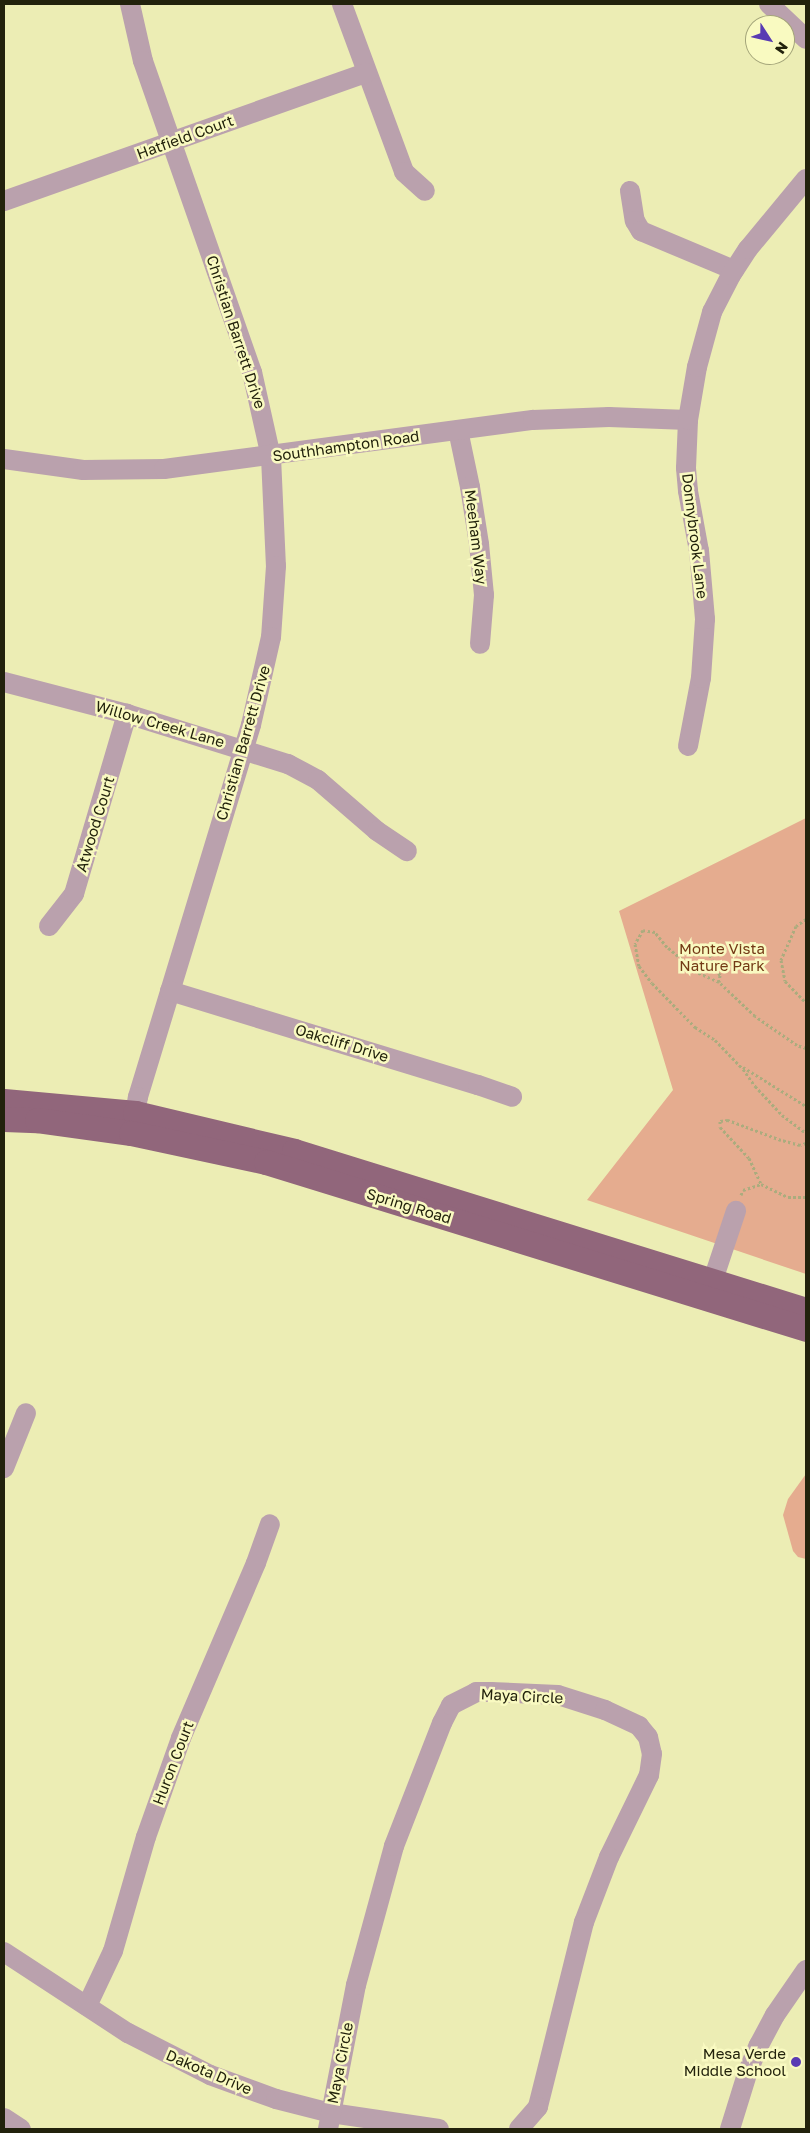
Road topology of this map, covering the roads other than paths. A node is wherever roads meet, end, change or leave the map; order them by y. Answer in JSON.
{"nodes":[{"id":1,"x":130,"y":4,"type":"edge"},
{"id":2,"x":342,"y":4,"type":"edge"},
{"id":3,"x":769,"y":4,"type":"edge"},
{"id":4,"x":806,"y":39,"type":"edge"},
{"id":5,"x":366,"y":73,"type":"junction"},
{"id":6,"x":170,"y":142,"type":"junction"},
{"id":7,"x":806,"y":179,"type":"edge"},
{"id":8,"x":425,"y":191,"type":"dead end"},
{"id":9,"x":630,"y":191,"type":"dead end"},
{"id":10,"x":4,"y":201,"type":"edge"},
{"id":11,"x":734,"y":270,"type":"junction"},
{"id":12,"x":688,"y":420,"type":"junction"},
{"id":13,"x":458,"y":430,"type":"junction"},
{"id":14,"x":271,"y":457,"type":"junction"},
{"id":15,"x":4,"y":459,"type":"edge"},
{"id":16,"x":480,"y":644,"type":"dead end"},
{"id":17,"x":4,"y":682,"type":"edge"},
{"id":18,"x":127,"y":714,"type":"junction"},
{"id":19,"x":688,"y":746,"type":"dead end"},
{"id":20,"x":243,"y":749,"type":"junction"},
{"id":21,"x":407,"y":850,"type":"dead end"},
{"id":22,"x":48,"y":926,"type":"dead end"},
{"id":23,"x":170,"y":991,"type":"junction"},
{"id":24,"x":512,"y":1097,"type":"dead end"},
{"id":25,"x":4,"y":1101,"type":"edge"},
{"id":26,"x":4,"y":1119,"type":"edge"},
{"id":27,"x":133,"y":1123,"type":"junction"},
{"id":28,"x":736,"y":1211,"type":"dead end"},
{"id":29,"x":713,"y":1280,"type":"junction"},
{"id":30,"x":806,"y":1310,"type":"edge"},
{"id":31,"x":806,"y":1329,"type":"edge"},
{"id":32,"x":26,"y":1413,"type":"dead end"},
{"id":33,"x":4,"y":1468,"type":"edge"},
{"id":34,"x":270,"y":1524,"type":"dead end"},
{"id":35,"x":4,"y":1952,"type":"edge"},
{"id":36,"x":806,"y":1970,"type":"edge"},
{"id":37,"x":87,"y":2006,"type":"junction"},
{"id":38,"x":4,"y":2118,"type":"edge"},
{"id":39,"x":329,"y":2121,"type":"edge"},
{"id":40,"x":522,"y":2126,"type":"edge"},
{"id":41,"x":21,"y":2129,"type":"edge"},
{"id":42,"x":439,"y":2129,"type":"edge"},
{"id":43,"x":730,"y":2129,"type":"edge"}],
"edges":[{"from":1,"to":6,"type":"street","name":"Christian Barrett Drive"},
{"from":2,"to":5,"type":"street"},
{"from":3,"to":4,"type":"street"},
{"from":5,"to":6,"type":"street","name":"Hatfield Court"},
{"from":5,"to":8,"type":"street"},
{"from":6,"to":10,"type":"street","name":"Hatfield Court"},
{"from":6,"to":14,"type":"street","name":"Christian Barrett Drive"},
{"from":7,"to":11,"type":"street","name":"Donnybrook Lane"},
{"from":9,"to":11,"type":"street"},
{"from":11,"to":12,"type":"street","name":"Donnybrook Lane"},
{"from":12,"to":13,"type":"street","name":"Southhampton Road"},
{"from":12,"to":19,"type":"street","name":"Donnybrook Lane"},
{"from":13,"to":14,"type":"street","name":"Southhampton Road"},
{"from":13,"to":16,"type":"street","name":"Meeham Way"},
{"from":14,"to":15,"type":"street","name":"Southhampton Road"},
{"from":14,"to":20,"type":"street","name":"Christian Barrett Drive"},
{"from":17,"to":18,"type":"street","name":"Willow Creek Lane"},
{"from":18,"to":20,"type":"street","name":"Willow Creek Lane"},
{"from":18,"to":22,"type":"street","name":"Atwood Court"},
{"from":20,"to":21,"type":"street","name":"Willow Creek Lane"},
{"from":20,"to":23,"type":"street","name":"Christian Barrett Drive"},
{"from":23,"to":24,"type":"street","name":"Oakcliff Drive"},
{"from":23,"to":27,"type":"street","name":"Christian Barrett Drive"},
{"from":25,"to":27,"type":"main road","name":"Spring Road"},
{"from":26,"to":27,"type":"main road","name":"Spring Road"},
{"from":27,"to":29,"type":"main road","name":"Spring Road"},
{"from":27,"to":31,"type":"main road","name":"Spring Road"},
{"from":28,"to":29,"type":"street"},
{"from":29,"to":30,"type":"main road","name":"Spring Road"},
{"from":32,"to":33,"type":"street"},
{"from":34,"to":37,"type":"street","name":"Huron Court"},
{"from":35,"to":37,"type":"street","name":"Dakota Drive"},
{"from":36,"to":43,"type":"street"},
{"from":37,"to":39,"type":"street","name":"Dakota Drive"},
{"from":38,"to":41,"type":"street"},
{"from":39,"to":40,"type":"street","name":"Maya Circle"},
{"from":39,"to":42,"type":"street","name":"Dakota Drive"}]}
